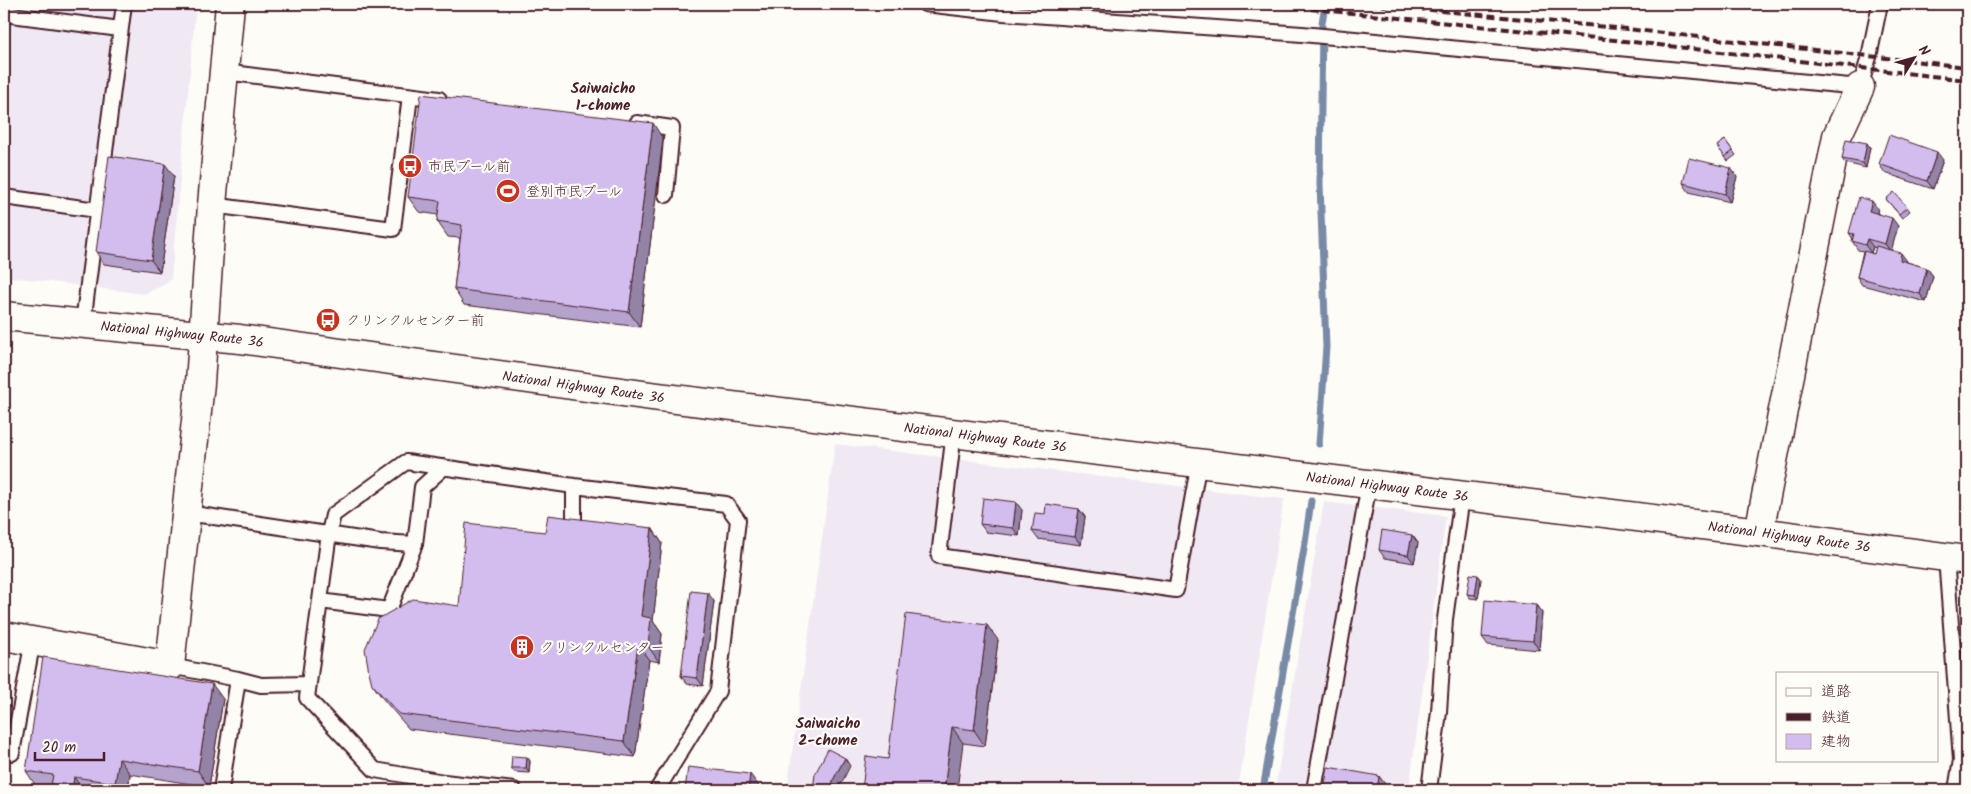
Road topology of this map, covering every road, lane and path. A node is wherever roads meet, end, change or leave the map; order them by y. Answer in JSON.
{"nodes":[{"id":1,"x":124,"y":4,"type":"edge"},
{"id":2,"x":230,"y":4,"type":"edge"},
{"id":3,"x":925,"y":4,"type":"edge"},
{"id":4,"x":1880,"y":4,"type":"edge"},
{"id":5,"x":4,"y":14,"type":"edge"},
{"id":6,"x":120,"y":29,"type":"junction"},
{"id":7,"x":224,"y":72,"type":"junction"},
{"id":8,"x":1860,"y":87,"type":"junction"},
{"id":9,"x":410,"y":96,"type":"junction"},
{"id":10,"x":449,"y":100,"type":"edge"},
{"id":11,"x":624,"y":122,"type":"edge"},
{"id":12,"x":666,"y":195,"type":"dead end"},
{"id":13,"x":4,"y":197,"type":"edge"},
{"id":14,"x":212,"y":206,"type":"junction"},
{"id":15,"x":97,"y":210,"type":"junction"},
{"id":16,"x":4,"y":316,"type":"edge"},
{"id":17,"x":83,"y":323,"type":"junction"},
{"id":18,"x":203,"y":336,"type":"junction"},
{"id":19,"x":954,"y":432,"type":"junction"},
{"id":20,"x":1199,"y":462,"type":"junction"},
{"id":21,"x":444,"y":467,"type":"junction"},
{"id":22,"x":1369,"y":484,"type":"junction"},
{"id":23,"x":574,"y":486,"type":"junction"},
{"id":24,"x":1462,"y":496,"type":"junction"},
{"id":25,"x":186,"y":513,"type":"junction"},
{"id":26,"x":574,"y":525,"type":"edge"},
{"id":27,"x":1759,"y":532,"type":"junction"},
{"id":28,"x":329,"y":533,"type":"junction"},
{"id":29,"x":415,"y":544,"type":"junction"},
{"id":30,"x":1956,"y":559,"type":"edge"},
{"id":31,"x":320,"y":601,"type":"junction"},
{"id":32,"x":4,"y":636,"type":"edge"},
{"id":33,"x":33,"y":640,"type":"junction"},
{"id":34,"x":170,"y":666,"type":"junction"},
{"id":35,"x":238,"y":678,"type":"junction"},
{"id":36,"x":308,"y":684,"type":"junction"},
{"id":37,"x":12,"y":753,"type":"dead end"},
{"id":38,"x":221,"y":790,"type":"edge"},
{"id":39,"x":514,"y":790,"type":"edge"},
{"id":40,"x":657,"y":790,"type":"edge"},
{"id":41,"x":1314,"y":790,"type":"edge"},
{"id":42,"x":1428,"y":790,"type":"edge"},
{"id":43,"x":1956,"y":790,"type":"edge"}],
"edges":[{"from":1,"to":6,"type":"lane"},
{"from":2,"to":7,"type":"main road"},
{"from":3,"to":8,"type":"lane"},
{"from":4,"to":8,"type":"lane"},
{"from":5,"to":6,"type":"lane"},
{"from":6,"to":15,"type":"lane"},
{"from":7,"to":9,"type":"lane"},
{"from":7,"to":14,"type":"main road"},
{"from":8,"to":27,"type":"main road"},
{"from":9,"to":10,"type":"lane"},
{"from":9,"to":14,"type":"lane"},
{"from":11,"to":12,"type":"lane"},
{"from":13,"to":15,"type":"lane"},
{"from":14,"to":18,"type":"main road"},
{"from":15,"to":17,"type":"lane"},
{"from":16,"to":17,"type":"main road","name":"National Highway Route 36"},
{"from":17,"to":18,"type":"main road","name":"National Highway Route 36"},
{"from":18,"to":19,"type":"main road","name":"National Highway Route 36"},
{"from":18,"to":25,"type":"main road"},
{"from":19,"to":20,"type":"main road","name":"National Highway Route 36"},
{"from":19,"to":20,"type":"lane"},
{"from":20,"to":22,"type":"main road","name":"National Highway Route 36"},
{"from":21,"to":23,"type":"lane"},
{"from":21,"to":28,"type":"lane"},
{"from":21,"to":29,"type":"lane"},
{"from":22,"to":24,"type":"main road","name":"National Highway Route 36"},
{"from":22,"to":41,"type":"lane"},
{"from":23,"to":26,"type":"lane"},
{"from":23,"to":40,"type":"lane"},
{"from":24,"to":27,"type":"main road","name":"National Highway Route 36"},
{"from":24,"to":42,"type":"lane"},
{"from":25,"to":28,"type":"lane"},
{"from":25,"to":34,"type":"main road"},
{"from":27,"to":30,"type":"main road","name":"National Highway Route 36"},
{"from":28,"to":29,"type":"lane"},
{"from":28,"to":31,"type":"lane"},
{"from":29,"to":31,"type":"lane"},
{"from":30,"to":43,"type":"lane"},
{"from":31,"to":36,"type":"lane"},
{"from":32,"to":33,"type":"main road"},
{"from":33,"to":34,"type":"main road"},
{"from":33,"to":37,"type":"lane"},
{"from":34,"to":35,"type":"lane"},
{"from":35,"to":36,"type":"lane"},
{"from":35,"to":38,"type":"lane"},
{"from":36,"to":39,"type":"lane"}]}
